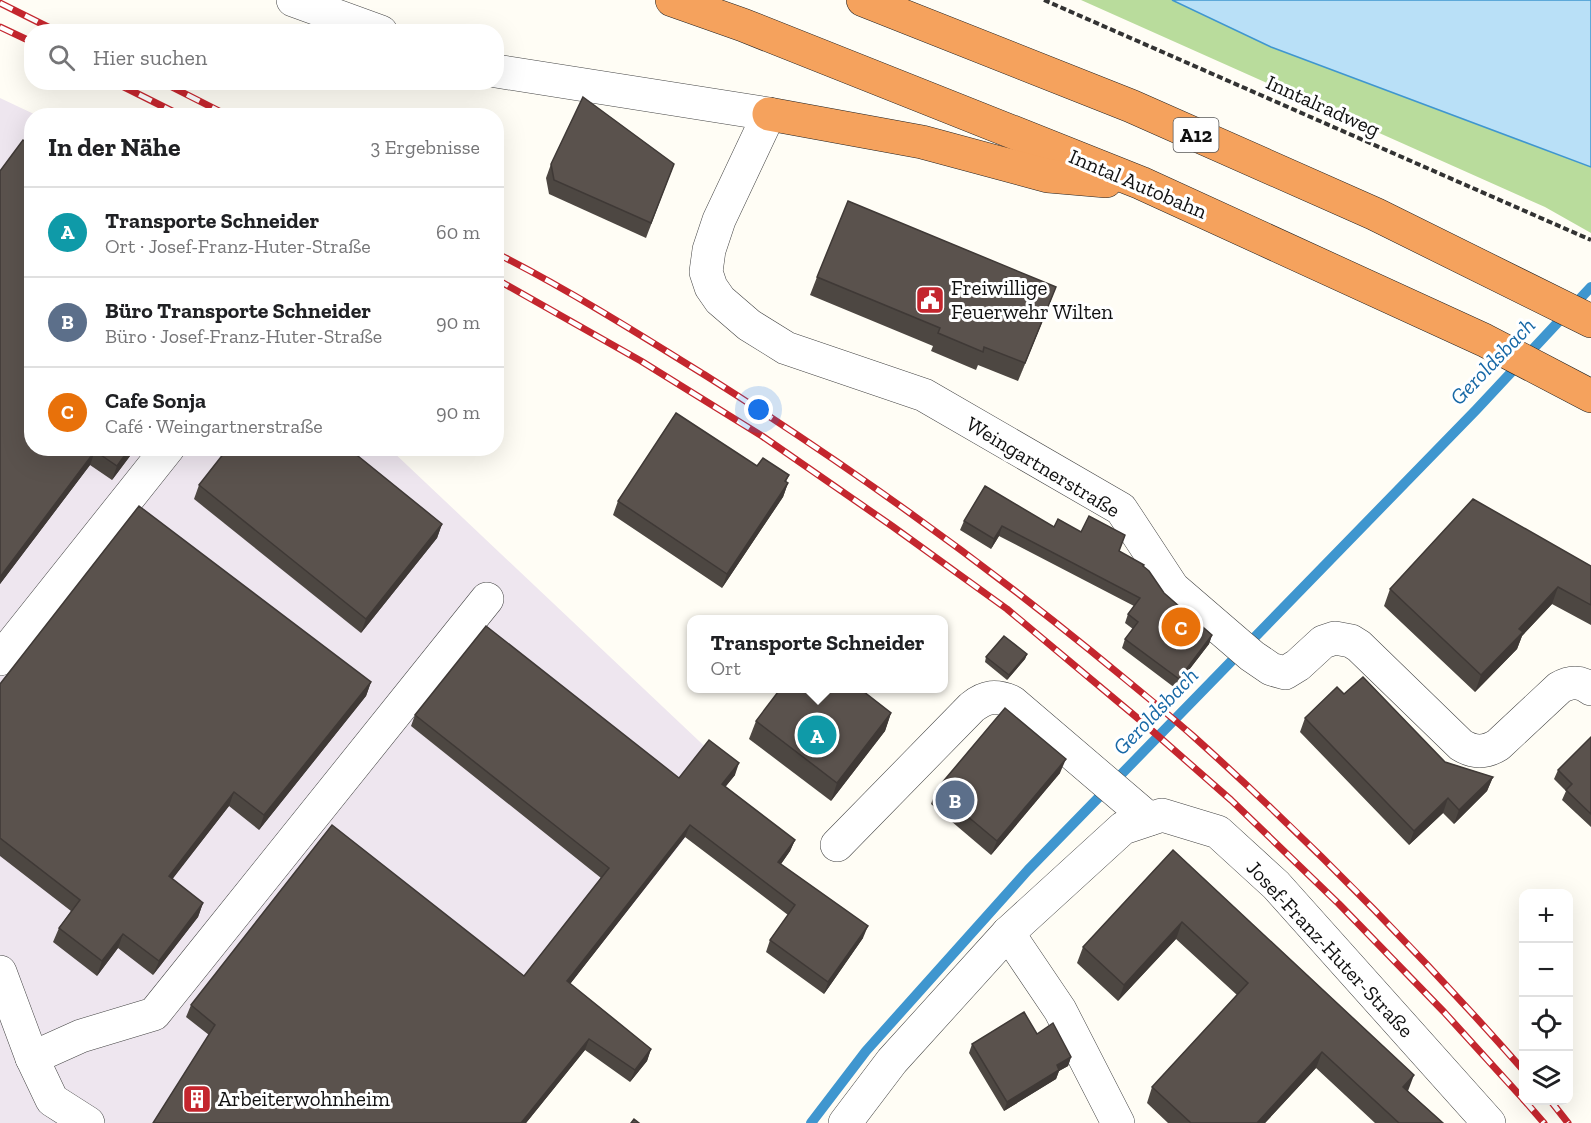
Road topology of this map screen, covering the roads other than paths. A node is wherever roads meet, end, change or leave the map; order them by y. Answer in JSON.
{"nodes":[{"id":1,"x":293,"y":0,"type":"edge"},
{"id":2,"x":672,"y":0,"type":"edge"},
{"id":3,"x":863,"y":0,"type":"edge"},
{"id":4,"x":359,"y":24,"type":"edge"},
{"id":5,"x":504,"y":72,"type":"edge"},
{"id":6,"x":769,"y":114,"type":"junction"},
{"id":7,"x":1141,"y":183,"type":"junction"},
{"id":8,"x":1591,"y":321,"type":"edge"},
{"id":9,"x":1591,"y":396,"type":"edge"},
{"id":10,"x":162,"y":456,"type":"edge"},
{"id":11,"x":487,"y":599,"type":"dead end"},
{"id":12,"x":0,"y":659,"type":"edge"},
{"id":13,"x":1591,"y":689,"type":"edge"},
{"id":14,"x":1149,"y":819,"type":"junction"},
{"id":15,"x":837,"y":845,"type":"dead end"},
{"id":16,"x":1008,"y":933,"type":"junction"},
{"id":17,"x":0,"y":972,"type":"edge"},
{"id":18,"x":32,"y":1058,"type":"junction"},
{"id":19,"x":88,"y":1123,"type":"edge"},
{"id":20,"x":845,"y":1123,"type":"edge"},
{"id":21,"x":1118,"y":1123,"type":"edge"},
{"id":22,"x":1489,"y":1123,"type":"edge"}],
"edges":[{"from":1,"to":4,"type":"street"},
{"from":2,"to":7,"type":"highway","name":"Inntal Autobahn"},
{"from":3,"to":8,"type":"highway","number":"A12"},
{"from":5,"to":6,"type":"street"},
{"from":6,"to":7,"type":"highway"},
{"from":6,"to":13,"type":"street","name":"Weingartnerstraße"},
{"from":7,"to":9,"type":"highway","name":"Inntal Autobahn"},
{"from":10,"to":12,"type":"street"},
{"from":11,"to":18,"type":"street"},
{"from":14,"to":15,"type":"street"},
{"from":14,"to":16,"type":"street","name":"Josef-Franz-Huter-Straße"},
{"from":14,"to":22,"type":"street","name":"Josef-Franz-Huter-Straße"},
{"from":16,"to":20,"type":"street","name":"Josef-Franz-Huter-Straße"},
{"from":16,"to":21,"type":"street"},
{"from":17,"to":18,"type":"street"},
{"from":18,"to":19,"type":"street"}]}
